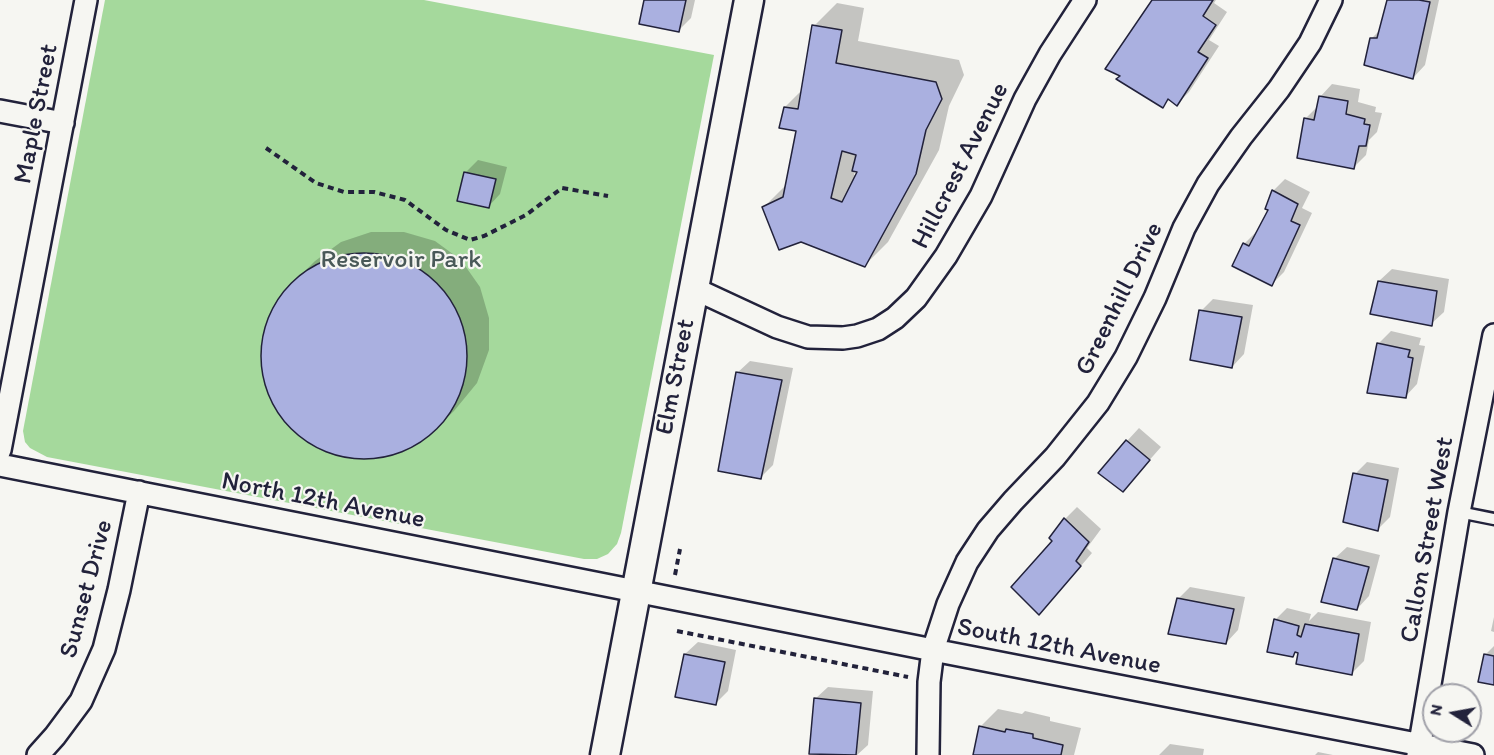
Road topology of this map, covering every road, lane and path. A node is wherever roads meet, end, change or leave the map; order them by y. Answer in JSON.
{"nodes":[{"id":1,"x":86,"y":0,"type":"edge"},
{"id":2,"x":749,"y":0,"type":"edge"},
{"id":3,"x":1085,"y":0,"type":"edge"},
{"id":4,"x":1331,"y":0,"type":"edge"},
{"id":5,"x":0,"y":111,"type":"edge"},
{"id":6,"x":63,"y":123,"type":"junction"},
{"id":7,"x":266,"y":148,"type":"dead end"},
{"id":8,"x":608,"y":196,"type":"dead end"},
{"id":9,"x":693,"y":288,"type":"junction"},
{"id":10,"x":1494,"y":335,"type":"edge"},
{"id":11,"x":0,"y":450,"type":"edge"},
{"id":12,"x":0,"y":465,"type":"edge"},
{"id":13,"x":139,"y":492,"type":"junction"},
{"id":14,"x":1460,"y":512,"type":"junction"},
{"id":15,"x":1494,"y":519,"type":"edge"},
{"id":16,"x":680,"y":549,"type":"dead end"},
{"id":17,"x":675,"y":576,"type":"dead end"},
{"id":18,"x":635,"y":591,"type":"junction"},
{"id":19,"x":677,"y":631,"type":"dead end"},
{"id":20,"x":933,"y":650,"type":"junction"},
{"id":21,"x":910,"y":678,"type":"dead end"},
{"id":22,"x":1419,"y":750,"type":"edge"},
{"id":23,"x":38,"y":755,"type":"edge"},
{"id":24,"x":605,"y":755,"type":"edge"},
{"id":25,"x":928,"y":755,"type":"edge"},
{"id":26,"x":1473,"y":755,"type":"edge"}],
"edges":[{"from":1,"to":6,"type":"street","name":"Maple Street"},
{"from":2,"to":9,"type":"street","name":"Elm Street"},
{"from":3,"to":9,"type":"street","name":"Hillcrest Avenue"},
{"from":4,"to":20,"type":"street","name":"Greenhill Drive"},
{"from":5,"to":6,"type":"street"},
{"from":6,"to":11,"type":"street","name":"Maple Street"},
{"from":7,"to":8,"type":"path"},
{"from":9,"to":18,"type":"street","name":"Elm Street"},
{"from":10,"to":14,"type":"street","name":"Callon Street West"},
{"from":12,"to":13,"type":"street","name":"North 12th Avenue"},
{"from":13,"to":18,"type":"street","name":"North 12th Avenue"},
{"from":13,"to":23,"type":"street","name":"Sunset Drive"},
{"from":14,"to":15,"type":"lane"},
{"from":14,"to":22,"type":"street","name":"Callon Street West"},
{"from":16,"to":17,"type":"path"},
{"from":18,"to":20,"type":"street","name":"South 12th Avenue"},
{"from":18,"to":24,"type":"street","name":"Elm Street"},
{"from":19,"to":21,"type":"path"},
{"from":20,"to":22,"type":"street","name":"South 12th Avenue"},
{"from":20,"to":25,"type":"street","name":"Greenhill Drive"},
{"from":22,"to":26,"type":"street","name":"South 12th Avenue"}]}
